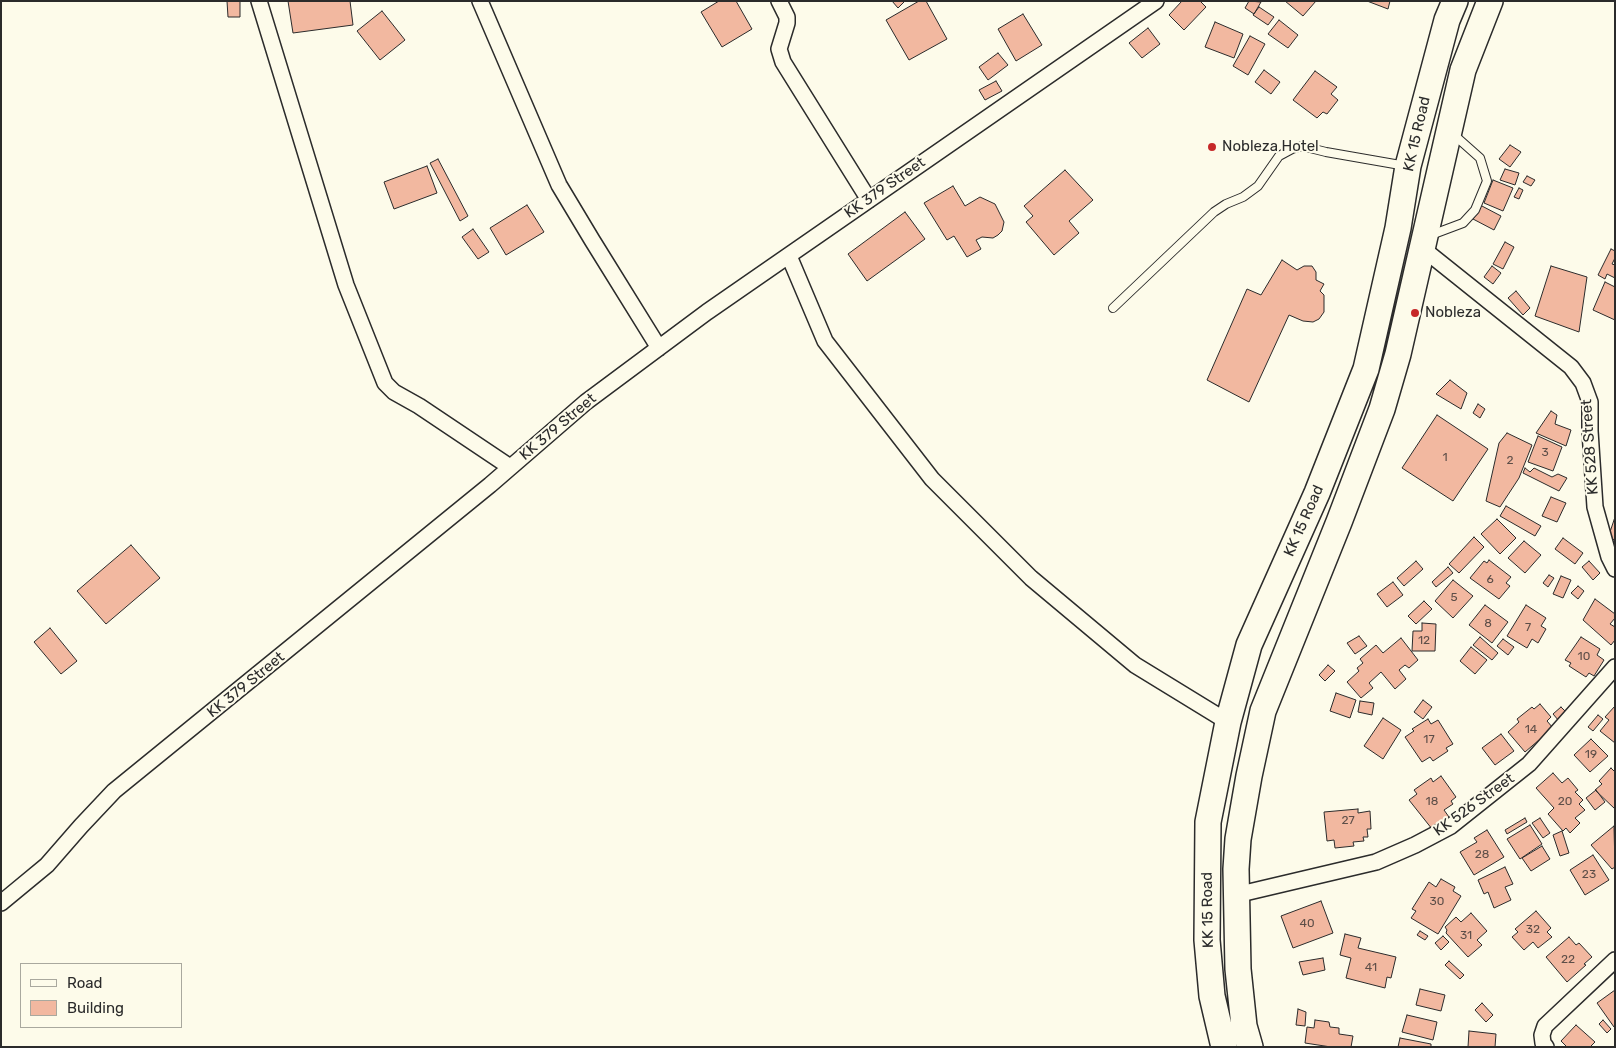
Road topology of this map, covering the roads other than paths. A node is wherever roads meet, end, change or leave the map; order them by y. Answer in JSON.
{"nodes":[{"id":1,"x":259,"y":1,"type":"edge"},
{"id":2,"x":480,"y":1,"type":"edge"},
{"id":3,"x":779,"y":1,"type":"edge"},
{"id":4,"x":1156,"y":1,"type":"edge"},
{"id":5,"x":1455,"y":1,"type":"edge"},
{"id":6,"x":1490,"y":1,"type":"edge"},
{"id":7,"x":1449,"y":130,"type":"junction"},
{"id":8,"x":1408,"y":166,"type":"junction"},
{"id":9,"x":869,"y":200,"type":"junction"},
{"id":10,"x":1423,"y":243,"type":"junction"},
{"id":11,"x":789,"y":256,"type":"junction"},
{"id":12,"x":1113,"y":308,"type":"dead end"},
{"id":13,"x":659,"y":348,"type":"junction"},
{"id":14,"x":510,"y":467,"type":"junction"},
{"id":15,"x":1615,"y":569,"type":"edge"},
{"id":16,"x":1615,"y":667,"type":"edge"},
{"id":17,"x":1228,"y":722,"type":"junction"},
{"id":18,"x":1236,"y":895,"type":"junction"},
{"id":19,"x":1,"y":903,"type":"edge"},
{"id":20,"x":1615,"y":960,"type":"edge"},
{"id":21,"x":1224,"y":1047,"type":"edge"},
{"id":22,"x":1250,"y":1047,"type":"edge"},
{"id":23,"x":1546,"y":1047,"type":"edge"}],
"edges":[{"from":1,"to":14,"type":"street"},
{"from":2,"to":13,"type":"street"},
{"from":3,"to":9,"type":"street"},
{"from":4,"to":9,"type":"street","name":"KK 379 Street"},
{"from":5,"to":8,"type":"highway","name":"KK 15 Road"},
{"from":6,"to":7,"type":"highway","name":"KK 15 Road"},
{"from":7,"to":10,"type":"highway","name":"KK 15 Road"},
{"from":7,"to":10,"type":"lane"},
{"from":8,"to":12,"type":"lane"},
{"from":8,"to":17,"type":"highway","name":"KK 15 Road"},
{"from":9,"to":11,"type":"street","name":"KK 379 Street"},
{"from":10,"to":15,"type":"street","name":"KK 528 Street"},
{"from":10,"to":18,"type":"highway","name":"KK 15 Road"},
{"from":11,"to":13,"type":"street","name":"KK 379 Street"},
{"from":11,"to":17,"type":"street"},
{"from":13,"to":14,"type":"street","name":"KK 379 Street"},
{"from":14,"to":19,"type":"street","name":"KK 379 Street"},
{"from":16,"to":18,"type":"street","name":"KK 526 Street"},
{"from":17,"to":21,"type":"highway","name":"KK 15 Road"},
{"from":18,"to":22,"type":"highway","name":"KK 15 Road"},
{"from":20,"to":23,"type":"street"}]}
